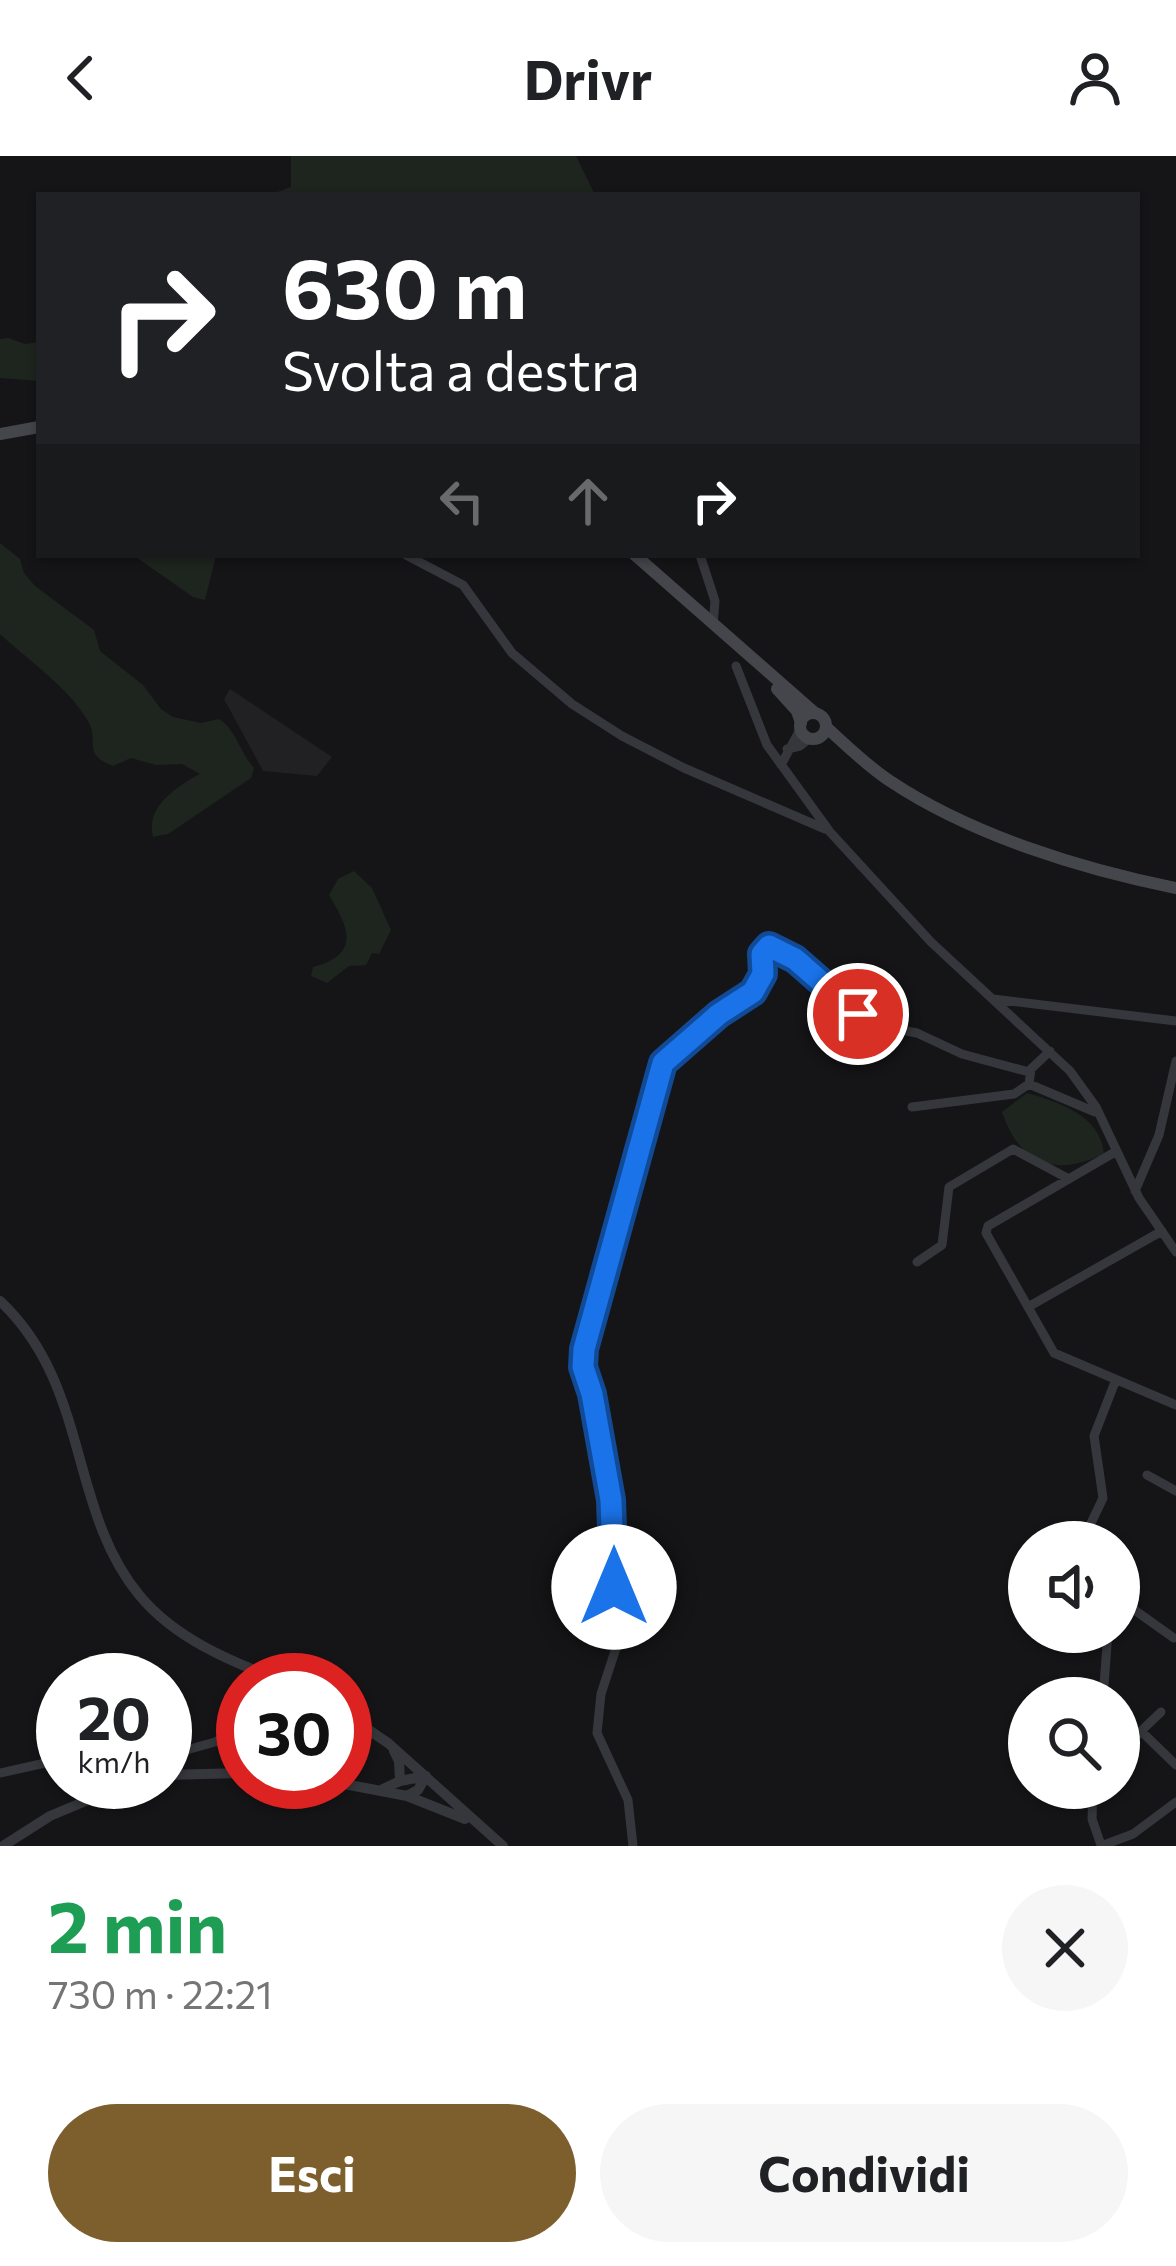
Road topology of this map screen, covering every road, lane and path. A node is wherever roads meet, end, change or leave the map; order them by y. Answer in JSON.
{"nodes":[{"id":1,"x":36,"y":428,"type":"edge"},
{"id":2,"x":0,"y":434,"type":"edge"},
{"id":3,"x":412,"y":558,"type":"edge"},
{"id":4,"x":638,"y":558,"type":"edge"},
{"id":5,"x":701,"y":558,"type":"edge"},
{"id":6,"x":713,"y":625,"type":"junction"},
{"id":7,"x":752,"y":661,"type":"junction"},
{"id":8,"x":736,"y":666,"type":"dead end"},
{"id":9,"x":811,"y":731,"type":"junction"},
{"id":10,"x":782,"y":765,"type":"junction"},
{"id":11,"x":830,"y":832,"type":"junction"},
{"id":12,"x":1176,"y":888,"type":"edge"},
{"id":13,"x":993,"y":1000,"type":"junction"},
{"id":14,"x":1176,"y":1021,"type":"edge"},
{"id":15,"x":1050,"y":1051,"type":"junction"},
{"id":16,"x":1176,"y":1061,"type":"edge"},
{"id":17,"x":1029,"y":1078,"type":"junction"},
{"id":18,"x":912,"y":1107,"type":"dead end"},
{"id":19,"x":1100,"y":1116,"type":"junction"},
{"id":20,"x":1115,"y":1152,"type":"junction"},
{"id":21,"x":1069,"y":1179,"type":"junction"},
{"id":22,"x":1135,"y":1190,"type":"junction"},
{"id":23,"x":1162,"y":1231,"type":"junction"},
{"id":24,"x":1176,"y":1252,"type":"edge"},
{"id":25,"x":917,"y":1262,"type":"dead end"},
{"id":26,"x":0,"y":1301,"type":"edge"},
{"id":27,"x":1028,"y":1307,"type":"junction"},
{"id":28,"x":1115,"y":1382,"type":"junction"},
{"id":29,"x":1176,"y":1406,"type":"edge"},
{"id":30,"x":1147,"y":1475,"type":"dead end"},
{"id":31,"x":1176,"y":1491,"type":"edge"},
{"id":32,"x":1092,"y":1521,"type":"edge"},
{"id":33,"x":1140,"y":1614,"type":"edge"},
{"id":34,"x":1174,"y":1638,"type":"edge"},
{"id":35,"x":223,"y":1653,"type":"edge"},
{"id":36,"x":1161,"y":1712,"type":"dead end"},
{"id":37,"x":372,"y":1731,"type":"edge"},
{"id":38,"x":1142,"y":1732,"type":"joint"},
{"id":39,"x":384,"y":1739,"type":"junction"},
{"id":40,"x":36,"y":1765,"type":"edge"},
{"id":41,"x":1176,"y":1765,"type":"edge"},
{"id":42,"x":0,"y":1773,"type":"edge"},
{"id":43,"x":426,"y":1776,"type":"junction"},
{"id":44,"x":400,"y":1781,"type":"junction"},
{"id":45,"x":372,"y":1788,"type":"edge"},
{"id":46,"x":381,"y":1790,"type":"junction"},
{"id":47,"x":407,"y":1796,"type":"junction"},
{"id":48,"x":1176,"y":1802,"type":"edge"},
{"id":49,"x":65,"y":1809,"type":"edge"},
{"id":50,"x":1093,"y":1809,"type":"edge"},
{"id":51,"x":479,"y":1825,"type":"junction"},
{"id":52,"x":1101,"y":1845,"type":"edge"},
{"id":53,"x":3,"y":1846,"type":"edge"},
{"id":54,"x":502,"y":1846,"type":"edge"},
{"id":55,"x":633,"y":1846,"type":"edge"}],
"edges":[{"from":1,"to":2,"type":"main road"},
{"from":3,"to":11,"type":"street"},
{"from":4,"to":6,"type":"main road"},
{"from":5,"to":6,"type":"street"},
{"from":6,"to":7,"type":"main road"},
{"from":7,"to":9,"type":"main road"},
{"from":7,"to":9,"type":"main road"},
{"from":8,"to":10,"type":"street"},
{"from":9,"to":10,"type":"street"},
{"from":9,"to":12,"type":"main road"},
{"from":10,"to":11,"type":"street"},
{"from":11,"to":13,"type":"street"},
{"from":13,"to":14,"type":"street"},
{"from":13,"to":15,"type":"street"},
{"from":15,"to":17,"type":"street"},
{"from":15,"to":19,"type":"street"},
{"from":16,"to":22,"type":"street"},
{"from":17,"to":18,"type":"street"},
{"from":17,"to":19,"type":"street"},
{"from":17,"to":55,"type":"street"},
{"from":19,"to":20,"type":"street"},
{"from":20,"to":21,"type":"street"},
{"from":20,"to":22,"type":"street"},
{"from":21,"to":25,"type":"street"},
{"from":21,"to":27,"type":"street"},
{"from":22,"to":23,"type":"street"},
{"from":23,"to":24,"type":"street"},
{"from":23,"to":27,"type":"street"},
{"from":26,"to":35,"type":"street"},
{"from":27,"to":28,"type":"street"},
{"from":28,"to":29,"type":"street"},
{"from":28,"to":32,"type":"street"},
{"from":30,"to":31,"type":"street"},
{"from":33,"to":34,"type":"street"},
{"from":36,"to":38,"type":"street"},
{"from":37,"to":39,"type":"street"},
{"from":38,"to":41,"type":"street"},
{"from":39,"to":43,"type":"street"},
{"from":39,"to":44,"type":"street"},
{"from":40,"to":42,"type":"street"},
{"from":43,"to":44,"type":"street"},
{"from":43,"to":47,"type":"street"},
{"from":43,"to":51,"type":"street"},
{"from":44,"to":46,"type":"street"},
{"from":45,"to":46,"type":"street"},
{"from":46,"to":47,"type":"street"},
{"from":47,"to":51,"type":"street"},
{"from":48,"to":52,"type":"street"},
{"from":49,"to":53,"type":"street"},
{"from":50,"to":52,"type":"street"},
{"from":51,"to":54,"type":"street"}]}
